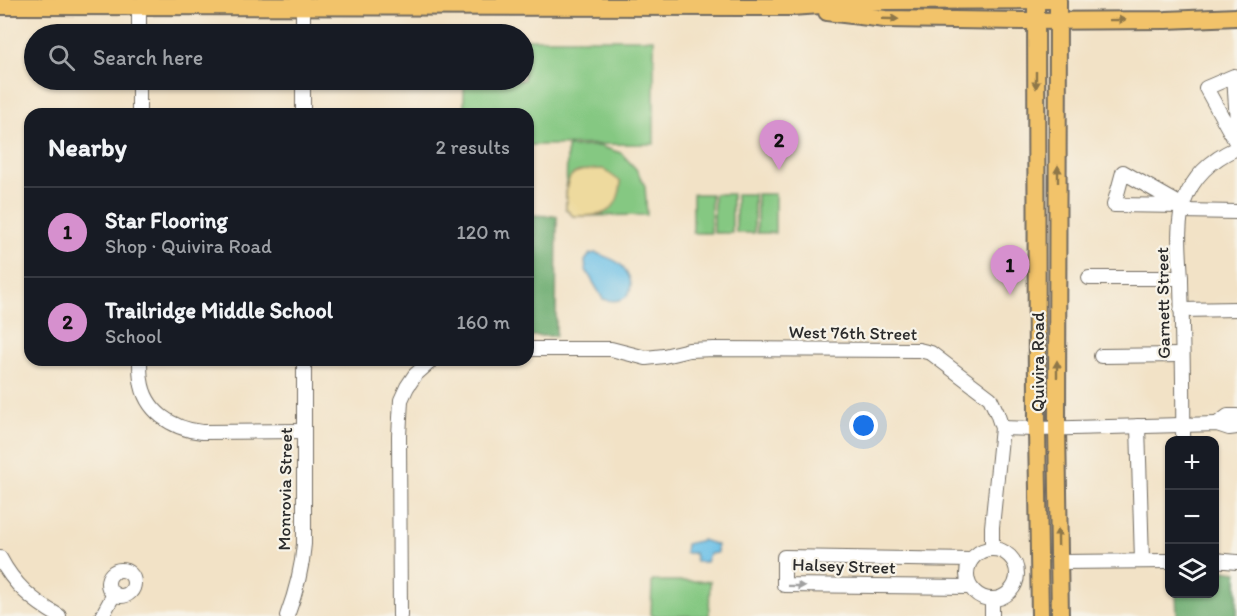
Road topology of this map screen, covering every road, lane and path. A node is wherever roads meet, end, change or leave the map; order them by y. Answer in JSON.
{"nodes":[{"id":1,"x":1036,"y":0,"type":"edge"},
{"id":2,"x":1057,"y":0,"type":"edge"},
{"id":3,"x":381,"y":3,"type":"edge"},
{"id":4,"x":611,"y":4,"type":"edge"},
{"id":5,"x":790,"y":4,"type":"edge"},
{"id":6,"x":0,"y":6,"type":"edge"},
{"id":7,"x":139,"y":6,"type":"junction"},
{"id":8,"x":303,"y":6,"type":"junction"},
{"id":9,"x":1237,"y":17,"type":"edge"},
{"id":10,"x":1036,"y":21,"type":"junction"},
{"id":11,"x":1058,"y":21,"type":"junction"},
{"id":12,"x":139,"y":24,"type":"edge"},
{"id":13,"x":303,"y":24,"type":"edge"},
{"id":14,"x":139,"y":90,"type":"edge"},
{"id":15,"x":303,"y":90,"type":"edge"},
{"id":16,"x":139,"y":108,"type":"edge"},
{"id":17,"x":303,"y":108,"type":"edge"},
{"id":18,"x":1237,"y":122,"type":"edge"},
{"id":19,"x":1237,"y":146,"type":"edge"},
{"id":20,"x":1182,"y":209,"type":"junction"},
{"id":21,"x":1237,"y":212,"type":"edge"},
{"id":22,"x":1089,"y":278,"type":"dead end"},
{"id":23,"x":1181,"y":278,"type":"junction"},
{"id":24,"x":1237,"y":309,"type":"edge"},
{"id":25,"x":1181,"y":310,"type":"junction"},
{"id":26,"x":534,"y":349,"type":"edge"},
{"id":27,"x":1101,"y":356,"type":"dead end"},
{"id":28,"x":1181,"y":356,"type":"junction"},
{"id":29,"x":140,"y":366,"type":"edge"},
{"id":30,"x":304,"y":366,"type":"edge"},
{"id":31,"x":424,"y":366,"type":"edge"},
{"id":32,"x":1237,"y":416,"type":"edge"},
{"id":33,"x":1216,"y":424,"type":"junction"},
{"id":34,"x":1183,"y":425,"type":"junction"},
{"id":35,"x":1138,"y":426,"type":"junction"},
{"id":36,"x":1057,"y":427,"type":"junction"},
{"id":37,"x":1237,"y":427,"type":"edge"},
{"id":38,"x":1002,"y":428,"type":"junction"},
{"id":39,"x":1037,"y":429,"type":"junction"},
{"id":40,"x":304,"y":431,"type":"junction"},
{"id":41,"x":1183,"y":436,"type":"edge"},
{"id":42,"x":992,"y":549,"type":"junction"},
{"id":43,"x":0,"y":559,"type":"edge"},
{"id":44,"x":971,"y":560,"type":"junction"},
{"id":45,"x":1219,"y":560,"type":"edge"},
{"id":46,"x":1142,"y":561,"type":"junction"},
{"id":47,"x":1165,"y":561,"type":"edge"},
{"id":48,"x":1059,"y":562,"type":"junction"},
{"id":49,"x":1237,"y":562,"type":"edge"},
{"id":50,"x":970,"y":586,"type":"junction"},
{"id":51,"x":114,"y":594,"type":"dead end"},
{"id":52,"x":992,"y":599,"type":"junction"},
{"id":53,"x":59,"y":616,"type":"edge"},
{"id":54,"x":102,"y":616,"type":"edge"},
{"id":55,"x":287,"y":616,"type":"edge"},
{"id":56,"x":400,"y":616,"type":"edge"},
{"id":57,"x":992,"y":616,"type":"edge"},
{"id":58,"x":1040,"y":616,"type":"edge"},
{"id":59,"x":1059,"y":616,"type":"edge"}],
"edges":[{"from":1,"to":2,"type":"main road"},
{"from":1,"to":5,"type":"main road"},
{"from":1,"to":10,"type":"main road","name":"Quivira Road"},
{"from":2,"to":11,"type":"main road","name":"Quivira Road"},
{"from":3,"to":4,"type":"main road"},
{"from":3,"to":8,"type":"main road"},
{"from":4,"to":5,"type":"main road"},
{"from":5,"to":10,"type":"main road","one_way":true},
{"from":6,"to":7,"type":"main road"},
{"from":7,"to":8,"type":"main road"},
{"from":7,"to":12,"type":"street"},
{"from":8,"to":13,"type":"street"},
{"from":11,"to":9,"type":"main road","one_way":true},
{"from":10,"to":11,"type":"main road"},
{"from":10,"to":39,"type":"main road","name":"Quivira Road","one_way":true},
{"from":36,"to":11,"type":"main road","name":"Quivira Road","one_way":true},
{"from":14,"to":16,"type":"street"},
{"from":15,"to":17,"type":"street"},
{"from":18,"to":19,"type":"street"},
{"from":19,"to":20,"type":"street","name":"Garnett Street"},
{"from":20,"to":20,"type":"street"},
{"from":20,"to":21,"type":"street"},
{"from":20,"to":23,"type":"street","name":"Garnett Street"},
{"from":22,"to":23,"type":"street"},
{"from":23,"to":25,"type":"street","name":"Garnett Street"},
{"from":24,"to":25,"type":"street"},
{"from":25,"to":28,"type":"street","name":"Garnett Street"},
{"from":26,"to":38,"type":"street","name":"West 76th Street"},
{"from":27,"to":28,"type":"street"},
{"from":28,"to":34,"type":"street","name":"Garnett Street"},
{"from":29,"to":40,"type":"street"},
{"from":30,"to":40,"type":"street","name":"Monrovia Street"},
{"from":31,"to":56,"type":"street"},
{"from":32,"to":33,"type":"street"},
{"from":33,"to":34,"type":"street"},
{"from":33,"to":37,"type":"street"},
{"from":34,"to":35,"type":"street"},
{"from":34,"to":41,"type":"street","name":"Garnett Street"},
{"from":35,"to":36,"type":"street"},
{"from":35,"to":46,"type":"street"},
{"from":36,"to":39,"type":"street"},
{"from":48,"to":36,"type":"main road","name":"Quivira Road","one_way":true},
{"from":38,"to":39,"type":"street"},
{"from":38,"to":42,"type":"street"},
{"from":39,"to":58,"type":"main road","name":"Quivira Road"},
{"from":40,"to":55,"type":"street","name":"Monrovia Street"},
{"from":42,"to":44,"type":"street"},
{"from":42,"to":52,"type":"street"},
{"from":43,"to":53,"type":"street"},
{"from":44,"to":50,"type":"street"},
{"from":44,"to":50,"type":"street","name":"Halsey Street","one_way":true},
{"from":45,"to":49,"type":"street"},
{"from":46,"to":47,"type":"street"},
{"from":46,"to":48,"type":"street"},
{"from":48,"to":59,"type":"main road","name":"Quivira Road"},
{"from":50,"to":52,"type":"street"},
{"from":51,"to":54,"type":"street"},
{"from":52,"to":57,"type":"street"}]}
